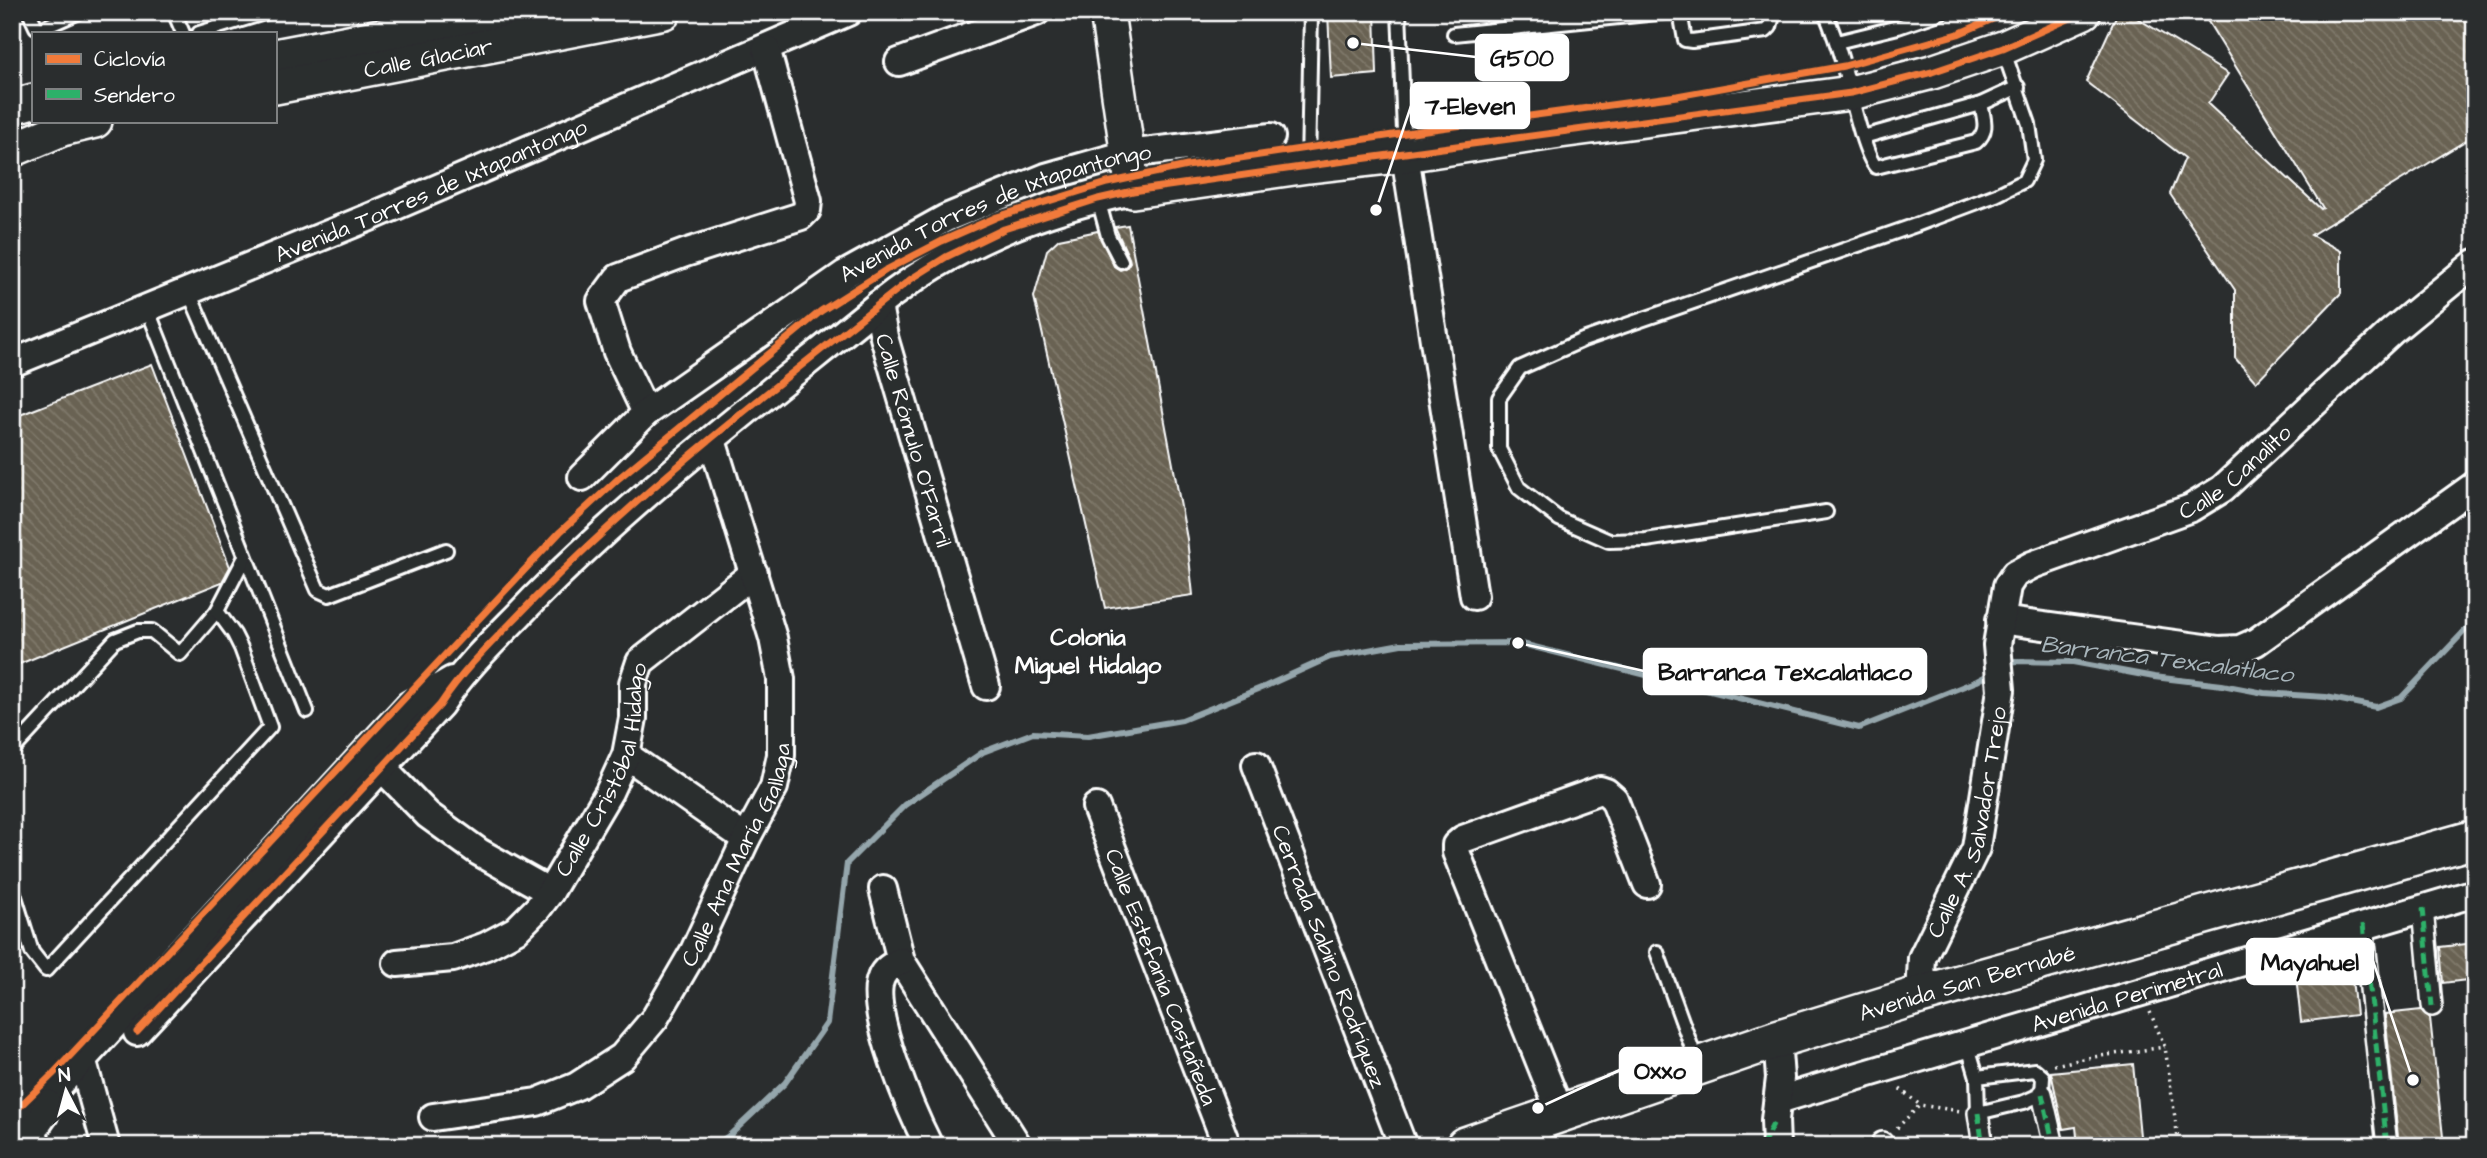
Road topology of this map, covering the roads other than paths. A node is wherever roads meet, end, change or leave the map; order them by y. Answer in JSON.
{"nodes":[{"id":1,"x":29,"y":12,"type":"edge"},
{"id":2,"x":79,"y":12,"type":"edge"},
{"id":3,"x":174,"y":12,"type":"edge"},
{"id":4,"x":268,"y":12,"type":"edge"},
{"id":5,"x":507,"y":12,"type":"edge"},
{"id":6,"x":664,"y":12,"type":"edge"},
{"id":7,"x":848,"y":12,"type":"edge"},
{"id":8,"x":1036,"y":12,"type":"edge"},
{"id":9,"x":1107,"y":12,"type":"edge"},
{"id":10,"x":1311,"y":12,"type":"edge"},
{"id":11,"x":1399,"y":12,"type":"edge"},
{"id":12,"x":1667,"y":12,"type":"edge"},
{"id":13,"x":1679,"y":12,"type":"edge"},
{"id":14,"x":1774,"y":12,"type":"edge"},
{"id":15,"x":1825,"y":12,"type":"edge"},
{"id":16,"x":1942,"y":12,"type":"edge"},
{"id":17,"x":2084,"y":12,"type":"edge"},
{"id":18,"x":183,"y":32,"type":"edge"},
{"id":19,"x":202,"y":32,"type":"edge"},
{"id":20,"x":1454,"y":34,"type":"dead end"},
{"id":21,"x":1837,"y":43,"type":"junction"},
{"id":22,"x":765,"y":48,"type":"junction"},
{"id":23,"x":2003,"y":48,"type":"junction"},
{"id":24,"x":276,"y":56,"type":"edge"},
{"id":25,"x":899,"y":62,"type":"dead end"},
{"id":26,"x":276,"y":87,"type":"edge"},
{"id":27,"x":2018,"y":87,"type":"junction"},
{"id":28,"x":1851,"y":93,"type":"junction"},
{"id":29,"x":32,"y":101,"type":"edge"},
{"id":30,"x":1981,"y":104,"type":"junction"},
{"id":31,"x":12,"y":107,"type":"edge"},
{"id":32,"x":91,"y":122,"type":"edge"},
{"id":33,"x":1271,"y":137,"type":"dead end"},
{"id":34,"x":1863,"y":137,"type":"junction"},
{"id":35,"x":12,"y":150,"type":"edge"},
{"id":36,"x":1127,"y":155,"type":"junction"},
{"id":37,"x":1405,"y":155,"type":"junction"},
{"id":38,"x":1308,"y":166,"type":"junction"},
{"id":39,"x":1133,"y":191,"type":"junction"},
{"id":40,"x":1098,"y":199,"type":"junction"},
{"id":41,"x":1121,"y":261,"type":"dead end"},
{"id":42,"x":2475,"y":263,"type":"edge"},
{"id":43,"x":188,"y":290,"type":"junction"},
{"id":44,"x":878,"y":305,"type":"junction"},
{"id":45,"x":147,"y":308,"type":"junction"},
{"id":46,"x":12,"y":363,"type":"edge"},
{"id":47,"x":646,"y":414,"type":"junction"},
{"id":48,"x":712,"y":440,"type":"junction"},
{"id":49,"x":582,"y":477,"type":"dead end"},
{"id":50,"x":2475,"y":485,"type":"edge"},
{"id":51,"x":1826,"y":512,"type":"dead end"},
{"id":52,"x":446,"y":550,"type":"dead end"},
{"id":53,"x":245,"y":558,"type":"junction"},
{"id":54,"x":754,"y":573,"type":"junction"},
{"id":55,"x":1474,"y":596,"type":"dead end"},
{"id":56,"x":217,"y":611,"type":"junction"},
{"id":57,"x":1998,"y":633,"type":"junction"},
{"id":58,"x":459,"y":676,"type":"junction"},
{"id":59,"x":986,"y":686,"type":"dead end"},
{"id":60,"x":307,"y":711,"type":"dead end"},
{"id":61,"x":12,"y":751,"type":"edge"},
{"id":62,"x":626,"y":755,"type":"junction"},
{"id":63,"x":1256,"y":765,"type":"dead end"},
{"id":64,"x":381,"y":767,"type":"junction"},
{"id":65,"x":1096,"y":807,"type":"dead end"},
{"id":66,"x":746,"y":839,"type":"junction"},
{"id":67,"x":2475,"y":839,"type":"edge"},
{"id":68,"x":1647,"y":884,"type":"dead end"},
{"id":69,"x":12,"y":887,"type":"edge"},
{"id":70,"x":883,"y":889,"type":"dead end"},
{"id":71,"x":550,"y":892,"type":"junction"},
{"id":72,"x":2475,"y":893,"type":"edge"},
{"id":73,"x":2423,"y":908,"type":"junction"},
{"id":74,"x":2363,"y":924,"type":"junction"},
{"id":75,"x":1657,"y":952,"type":"dead end"},
{"id":76,"x":901,"y":961,"type":"junction"},
{"id":77,"x":397,"y":963,"type":"dead end"},
{"id":78,"x":1920,"y":995,"type":"junction"},
{"id":79,"x":2432,"y":1006,"type":"dead end"},
{"id":80,"x":136,"y":1031,"type":"dead end"},
{"id":81,"x":1777,"y":1039,"type":"junction"},
{"id":82,"x":1967,"y":1043,"type":"junction"},
{"id":83,"x":82,"y":1059,"type":"junction"},
{"id":84,"x":1698,"y":1066,"type":"junction"},
{"id":85,"x":1976,"y":1077,"type":"junction"},
{"id":86,"x":2042,"y":1094,"type":"junction"},
{"id":87,"x":49,"y":1096,"type":"junction"},
{"id":88,"x":1560,"y":1112,"type":"junction"},
{"id":89,"x":1978,"y":1113,"type":"junction"},
{"id":90,"x":433,"y":1117,"type":"dead end"},
{"id":91,"x":1776,"y":1122,"type":"edge"},
{"id":92,"x":12,"y":1130,"type":"edge"},
{"id":93,"x":37,"y":1146,"type":"edge"},
{"id":94,"x":106,"y":1146,"type":"edge"},
{"id":95,"x":929,"y":1146,"type":"edge"},
{"id":96,"x":1018,"y":1146,"type":"edge"},
{"id":97,"x":1227,"y":1146,"type":"edge"},
{"id":98,"x":1403,"y":1146,"type":"edge"},
{"id":99,"x":1465,"y":1146,"type":"edge"},
{"id":100,"x":1762,"y":1146,"type":"edge"},
{"id":101,"x":1983,"y":1146,"type":"edge"},
{"id":102,"x":2054,"y":1146,"type":"edge"},
{"id":103,"x":2387,"y":1146,"type":"edge"}],
"edges":[{"from":1,"to":2,"type":"lane"},
{"from":3,"to":18,"type":"lane"},
{"from":4,"to":19,"type":"lane"},
{"from":5,"to":24,"type":"street","name":"Calle Glaciar"},
{"from":6,"to":26,"type":"street","name":"Calle Glaciar"},
{"from":7,"to":22,"type":"street","name":"Avenida Torres de Ixtapantongo"},
{"from":8,"to":25,"type":"street"},
{"from":9,"to":36,"type":"street"},
{"from":10,"to":38,"type":"lane"},
{"from":11,"to":37,"type":"lane"},
{"from":12,"to":20,"type":"lane"},
{"from":13,"to":14,"type":"lane"},
{"from":15,"to":21,"type":"lane"},
{"from":16,"to":21,"type":"lane"},
{"from":17,"to":23,"type":"street"},
{"from":21,"to":28,"type":"lane"},
{"from":22,"to":43,"type":"street","name":"Avenida Torres de Ixtapantongo"},
{"from":22,"to":47,"type":"street"},
{"from":23,"to":27,"type":"lane"},
{"from":23,"to":28,"type":"street"},
{"from":27,"to":30,"type":"lane"},
{"from":27,"to":51,"type":"lane"},
{"from":28,"to":34,"type":"lane"},
{"from":28,"to":37,"type":"street"},
{"from":29,"to":31,"type":"street"},
{"from":30,"to":34,"type":"lane"},
{"from":30,"to":34,"type":"lane"},
{"from":32,"to":35,"type":"street"},
{"from":33,"to":36,"type":"street","name":"Avenida Torres de Ixtapantongo"},
{"from":36,"to":39,"type":"street"},
{"from":36,"to":47,"type":"street","name":"Avenida Torres de Ixtapantongo"},
{"from":37,"to":38,"type":"street"},
{"from":37,"to":55,"type":"street"},
{"from":38,"to":39,"type":"street"},
{"from":39,"to":40,"type":"street"},
{"from":40,"to":41,"type":"lane"},
{"from":40,"to":44,"type":"street"},
{"from":42,"to":57,"type":"street","name":"Calle Canalito"},
{"from":43,"to":45,"type":"street","name":"Avenida Torres de Ixtapantongo"},
{"from":43,"to":52,"type":"lane"},
{"from":44,"to":48,"type":"street","name":"Calle Rómulo O'Farril"},
{"from":44,"to":59,"type":"street","name":"Calle Rómulo O'Farril"},
{"from":45,"to":46,"type":"street","name":"Avenida Torres de Ixtapantongo"},
{"from":45,"to":53,"type":"lane"},
{"from":47,"to":49,"type":"street","name":"Avenida Torres de Ixtapantongo"},
{"from":48,"to":54,"type":"street","name":"Calle Ana María Gallaga"},
{"from":48,"to":58,"type":"street","name":"Calle Rómulo O'Farril"},
{"from":50,"to":57,"type":"street"},
{"from":53,"to":56,"type":"lane"},
{"from":53,"to":60,"type":"lane"},
{"from":54,"to":62,"type":"street","name":"Calle Cristóbal Hidalgo"},
{"from":54,"to":66,"type":"street","name":"Calle Ana María Gallaga"},
{"from":56,"to":61,"type":"lane"},
{"from":56,"to":69,"type":"lane"},
{"from":57,"to":78,"type":"street","name":"Calle A. Salvador Trejo"},
{"from":58,"to":64,"type":"street","name":"Calle Rómulo O'Farril"},
{"from":58,"to":83,"type":"street"},
{"from":62,"to":66,"type":"street"},
{"from":62,"to":71,"type":"street","name":"Calle Cristóbal Hidalgo"},
{"from":63,"to":98,"type":"street","name":"Cerrada Sabino Rodríguez"},
{"from":64,"to":71,"type":"street"},
{"from":64,"to":80,"type":"street","name":"Calle Rómulo O'Farril"},
{"from":65,"to":97,"type":"street","name":"Calle Estefanía Castañeda"},
{"from":66,"to":90,"type":"street","name":"Calle Ana María Gallaga"},
{"from":67,"to":78,"type":"main road","name":"Avenida San Bernabé"},
{"from":68,"to":88,"type":"street"},
{"from":70,"to":76,"type":"street"},
{"from":71,"to":77,"type":"street","name":"Calle Cristóbal Hidalgo"},
{"from":72,"to":73,"type":"street","name":"Avenida Perimetral"},
{"from":73,"to":74,"type":"street","name":"Avenida Perimetral"},
{"from":73,"to":79,"type":"street"},
{"from":74,"to":82,"type":"street","name":"Avenida Perimetral"},
{"from":74,"to":103,"type":"street"},
{"from":75,"to":84,"type":"lane"},
{"from":76,"to":95,"type":"street"},
{"from":76,"to":96,"type":"street"},
{"from":78,"to":81,"type":"main road","name":"Avenida San Bernabé"},
{"from":81,"to":84,"type":"main road","name":"Avenida San Bernabé"},
{"from":81,"to":91,"type":"street"},
{"from":82,"to":85,"type":"lane"},
{"from":82,"to":91,"type":"street","name":"Avenida Perimetral"},
{"from":83,"to":87,"type":"street"},
{"from":83,"to":94,"type":"street"},
{"from":84,"to":88,"type":"main road","name":"Avenida San Bernabé"},
{"from":85,"to":86,"type":"lane"},
{"from":85,"to":89,"type":"lane"},
{"from":86,"to":89,"type":"lane"},
{"from":86,"to":102,"type":"street"},
{"from":87,"to":92,"type":"street"},
{"from":87,"to":93,"type":"street"},
{"from":88,"to":99,"type":"main road","name":"Avenida San Bernabé"},
{"from":89,"to":101,"type":"street"},
{"from":91,"to":100,"type":"street"}]}
